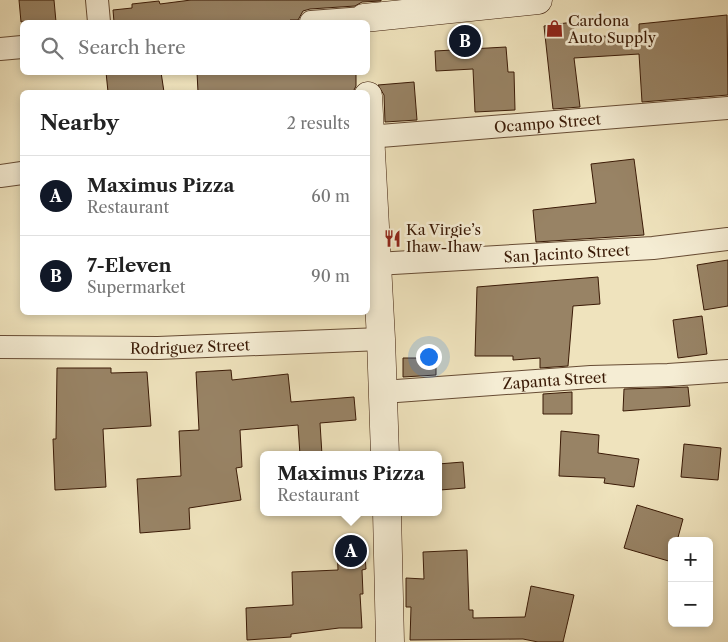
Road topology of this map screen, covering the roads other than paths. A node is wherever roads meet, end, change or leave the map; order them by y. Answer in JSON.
{"nodes":[{"id":1,"x":97,"y":0,"type":"edge"},
{"id":2,"x":538,"y":0,"type":"edge"},
{"id":3,"x":364,"y":13,"type":"edge"},
{"id":4,"x":99,"y":20,"type":"edge"},
{"id":5,"x":323,"y":20,"type":"edge"},
{"id":6,"x":20,"y":47,"type":"edge"},
{"id":7,"x":0,"y":49,"type":"edge"},
{"id":8,"x":366,"y":75,"type":"edge"},
{"id":9,"x":367,"y":90,"type":"edge"},
{"id":10,"x":728,"y":108,"type":"edge"},
{"id":11,"x":370,"y":137,"type":"edge"},
{"id":12,"x":370,"y":169,"type":"edge"},
{"id":13,"x":20,"y":173,"type":"edge"},
{"id":14,"x":0,"y":176,"type":"edge"},
{"id":15,"x":728,"y":239,"type":"edge"},
{"id":16,"x":376,"y":264,"type":"junction"},
{"id":17,"x":381,"y":338,"type":"junction"},
{"id":18,"x":0,"y":347,"type":"edge"},
{"id":19,"x":728,"y":371,"type":"edge"},
{"id":20,"x":383,"y":392,"type":"junction"},
{"id":21,"x":385,"y":451,"type":"edge"},
{"id":22,"x":386,"y":516,"type":"edge"},
{"id":23,"x":390,"y":642,"type":"edge"}],
"edges":[{"from":1,"to":4,"type":"street"},
{"from":2,"to":3,"type":"main road"},
{"from":3,"to":5,"type":"street"},
{"from":6,"to":7,"type":"street"},
{"from":8,"to":9,"type":"main road"},
{"from":10,"to":11,"type":"street","name":"Ocampo Street"},
{"from":12,"to":16,"type":"main road"},
{"from":13,"to":14,"type":"street"},
{"from":15,"to":16,"type":"street","name":"San Jacinto Street"},
{"from":16,"to":17,"type":"main road"},
{"from":17,"to":18,"type":"street","name":"Rodriguez Street"},
{"from":17,"to":20,"type":"main road"},
{"from":19,"to":20,"type":"street","name":"Zapanta Street"},
{"from":20,"to":21,"type":"main road"},
{"from":22,"to":23,"type":"main road"}]}
